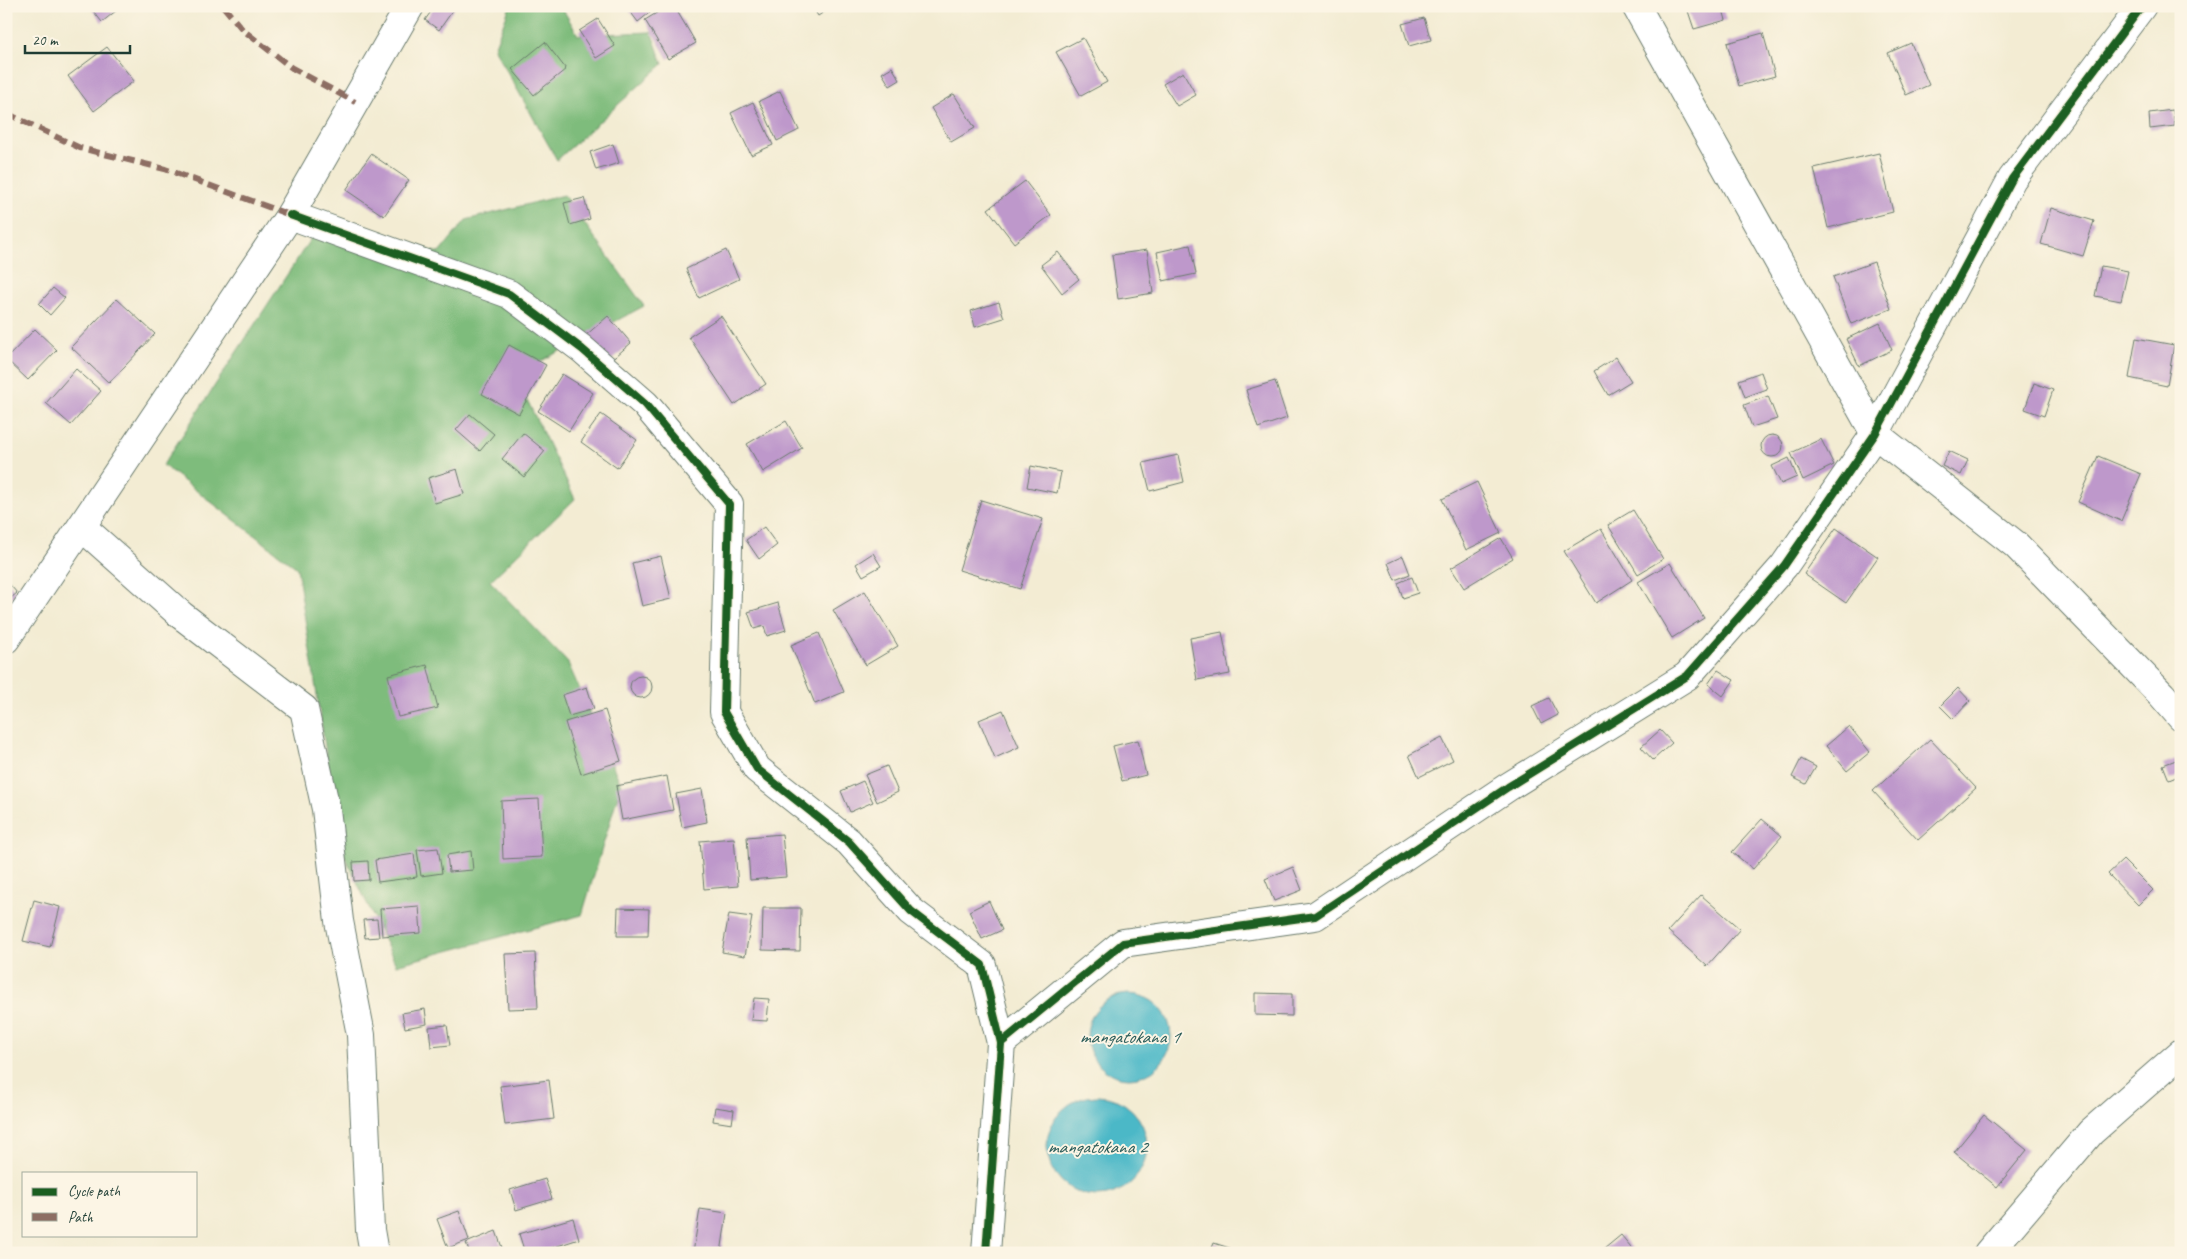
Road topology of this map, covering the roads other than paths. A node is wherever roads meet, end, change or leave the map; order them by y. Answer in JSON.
{"nodes":[{"id":1,"x":410,"y":6,"type":"edge"},
{"id":2,"x":1636,"y":6,"type":"edge"},
{"id":3,"x":2142,"y":6,"type":"edge"},
{"id":4,"x":290,"y":215,"type":"junction"},
{"id":5,"x":1875,"y":434,"type":"junction"},
{"id":6,"x":82,"y":527,"type":"junction"},
{"id":7,"x":6,"y":639,"type":"edge"},
{"id":8,"x":2181,"y":716,"type":"edge"},
{"id":9,"x":1001,"y":1043,"type":"junction"},
{"id":10,"x":2181,"y":1053,"type":"edge"},
{"id":11,"x":374,"y":1253,"type":"edge"},
{"id":12,"x":986,"y":1253,"type":"edge"},
{"id":13,"x":1988,"y":1253,"type":"edge"}],
"edges":[{"from":1,"to":4,"type":"street"},
{"from":2,"to":5,"type":"street"},
{"from":3,"to":5,"type":"street"},
{"from":4,"to":6,"type":"street"},
{"from":4,"to":9,"type":"street"},
{"from":5,"to":8,"type":"street"},
{"from":5,"to":9,"type":"street"},
{"from":6,"to":7,"type":"street"},
{"from":6,"to":11,"type":"street"},
{"from":9,"to":12,"type":"street"},
{"from":10,"to":13,"type":"street"}]}
